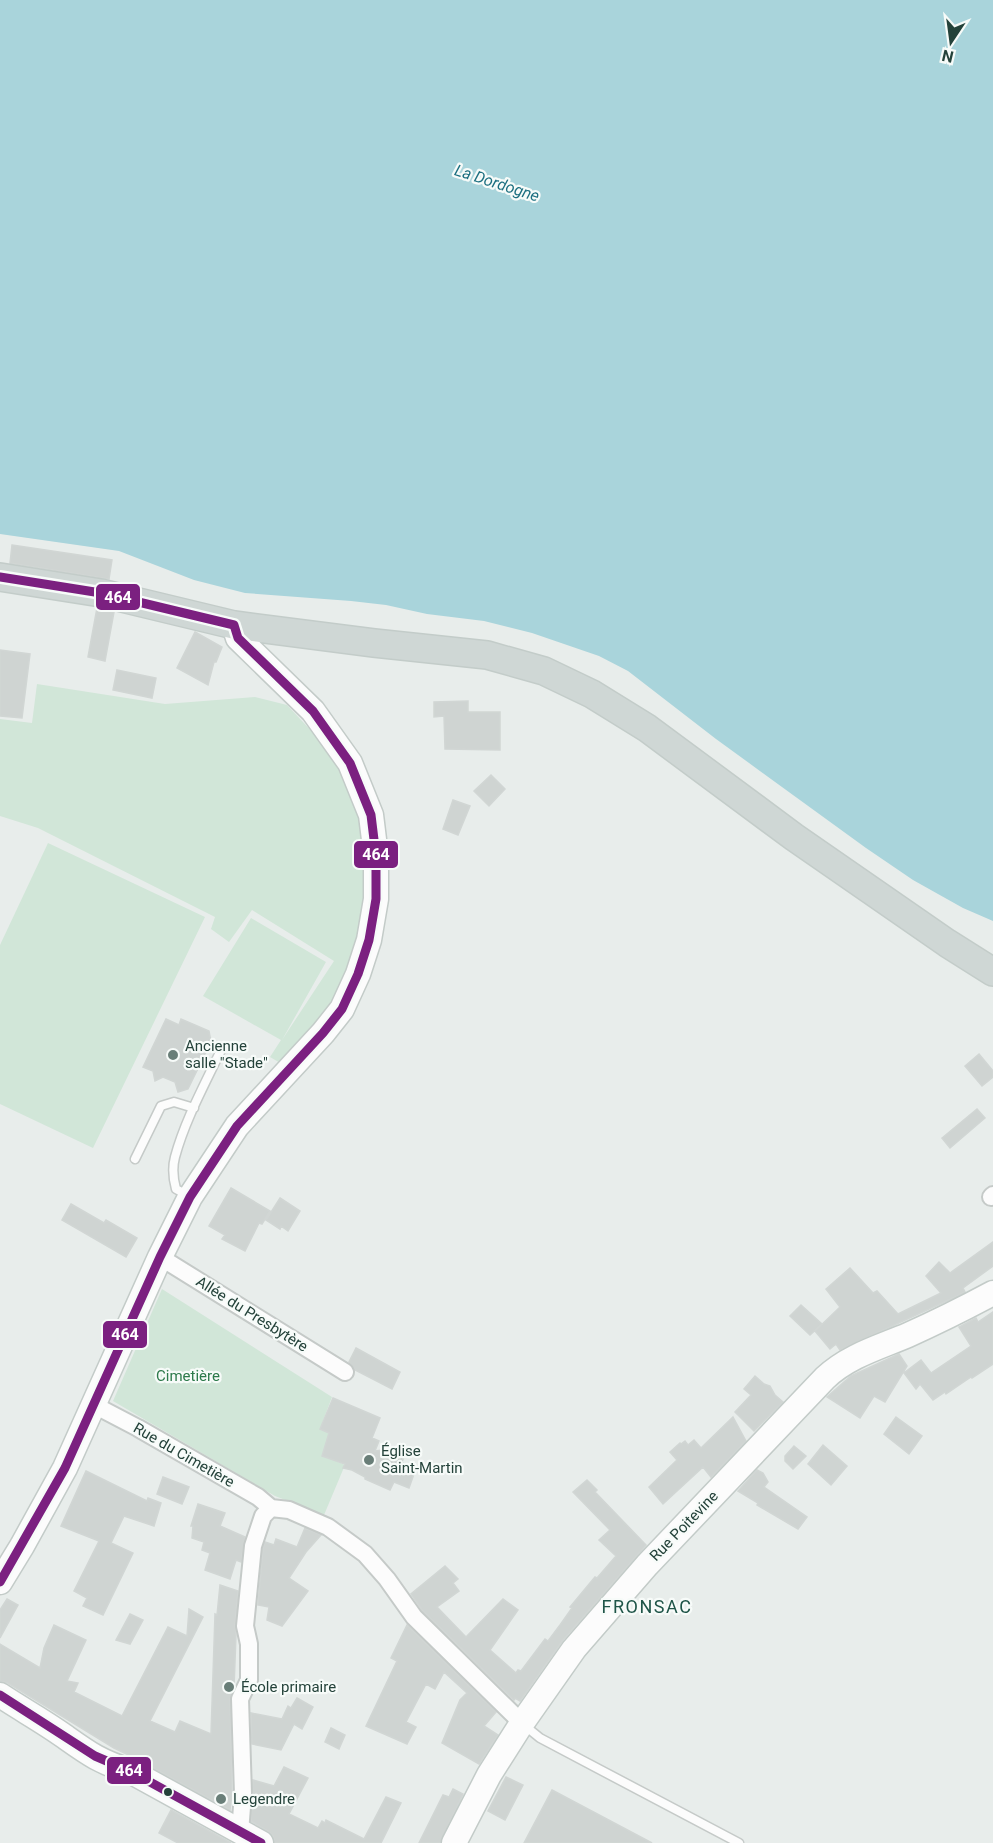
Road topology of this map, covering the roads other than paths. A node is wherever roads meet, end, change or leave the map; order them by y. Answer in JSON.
{"nodes":[{"id":1,"x":0,"y":577,"type":"edge"},
{"id":2,"x":234,"y":625,"type":"junction"},
{"id":3,"x":993,"y":972,"type":"edge"},
{"id":4,"x":221,"y":1050,"type":"dead end"},
{"id":5,"x":194,"y":1108,"type":"junction"},
{"id":6,"x":135,"y":1159,"type":"dead end"},
{"id":7,"x":190,"y":1197,"type":"junction"},
{"id":8,"x":160,"y":1257,"type":"junction"},
{"id":9,"x":993,"y":1293,"type":"edge"},
{"id":10,"x":345,"y":1372,"type":"dead end"},
{"id":11,"x":94,"y":1405,"type":"junction"},
{"id":12,"x":271,"y":1508,"type":"junction"},
{"id":13,"x":0,"y":1582,"type":"edge"},
{"id":14,"x":0,"y":1695,"type":"edge"},
{"id":15,"x":522,"y":1723,"type":"junction"},
{"id":16,"x":250,"y":1838,"type":"edge"},
{"id":17,"x":454,"y":1843,"type":"edge"},
{"id":18,"x":739,"y":1843,"type":"edge"}],
"edges":[{"from":1,"to":2,"type":"main road"},
{"from":2,"to":3,"type":"main road"},
{"from":2,"to":7,"type":"street"},
{"from":4,"to":5,"type":"lane"},
{"from":5,"to":6,"type":"lane"},
{"from":5,"to":7,"type":"lane"},
{"from":7,"to":8,"type":"street"},
{"from":8,"to":10,"type":"street","name":"Allée du Presbytère"},
{"from":8,"to":11,"type":"street"},
{"from":9,"to":15,"type":"street","name":"Rue Poitevine"},
{"from":11,"to":12,"type":"street","name":"Rue du Cimetière"},
{"from":11,"to":13,"type":"street"},
{"from":12,"to":15,"type":"street"},
{"from":12,"to":16,"type":"street"},
{"from":14,"to":16,"type":"street"},
{"from":15,"to":17,"type":"street","name":"Rue Poitevine"},
{"from":15,"to":18,"type":"lane"}]}
